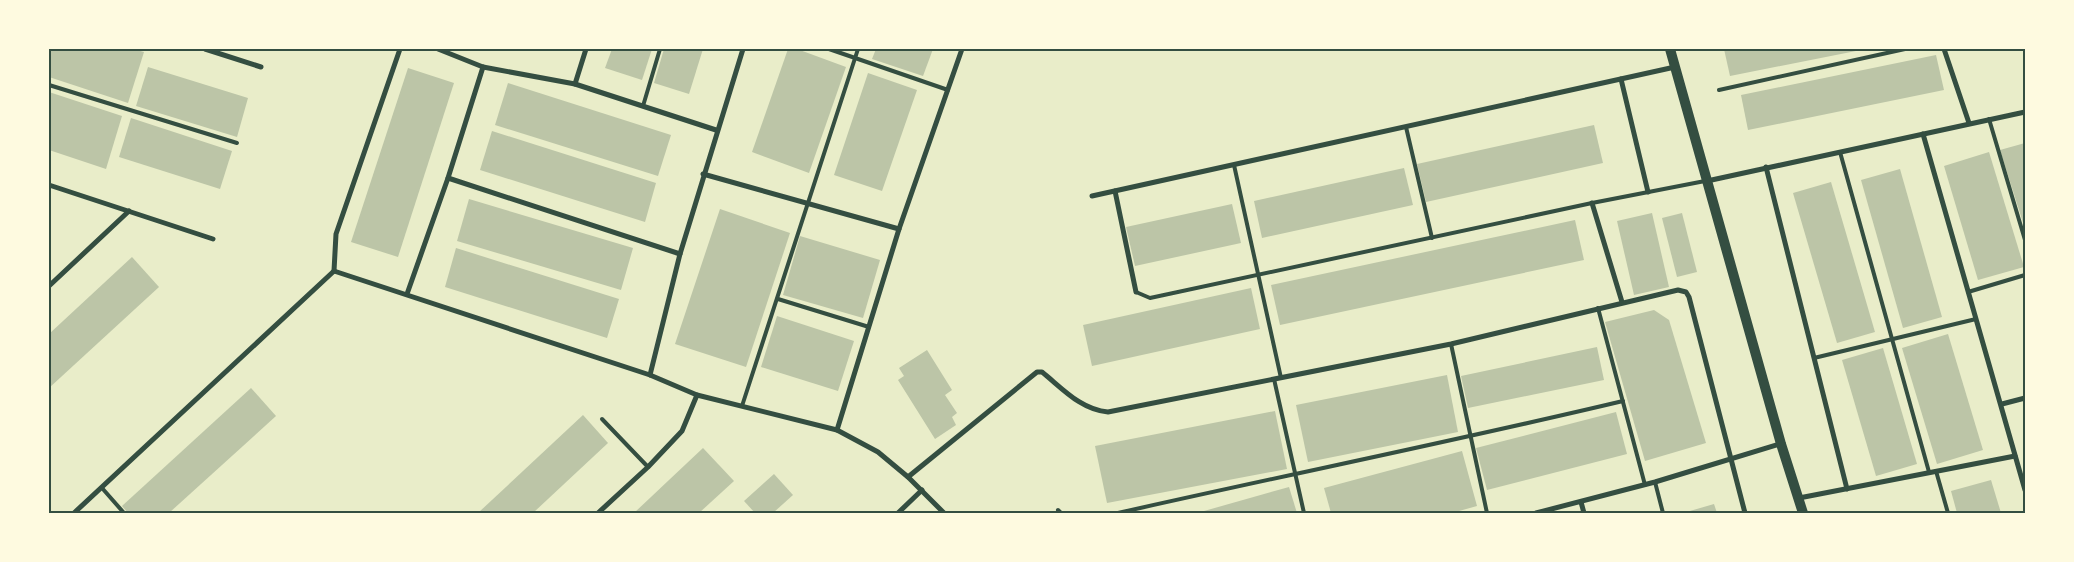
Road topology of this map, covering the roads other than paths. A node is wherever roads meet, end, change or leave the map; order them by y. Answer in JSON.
{"nodes":[{"id":1,"x":204,"y":49,"type":"edge"},
{"id":2,"x":400,"y":49,"type":"edge"},
{"id":3,"x":438,"y":49,"type":"edge"},
{"id":4,"x":586,"y":49,"type":"edge"},
{"id":5,"x":660,"y":49,"type":"edge"},
{"id":6,"x":743,"y":49,"type":"edge"},
{"id":7,"x":829,"y":49,"type":"edge"},
{"id":8,"x":858,"y":49,"type":"edge"},
{"id":9,"x":962,"y":49,"type":"edge"},
{"id":10,"x":1670,"y":49,"type":"edge"},
{"id":11,"x":1905,"y":49,"type":"edge"},
{"id":12,"x":1944,"y":49,"type":"edge"},
{"id":13,"x":855,"y":58,"type":"junction"},
{"id":14,"x":261,"y":67,"type":"dead end"},
{"id":15,"x":483,"y":67,"type":"junction"},
{"id":16,"x":1675,"y":67,"type":"junction"},
{"id":17,"x":1621,"y":79,"type":"junction"},
{"id":18,"x":575,"y":84,"type":"junction"},
{"id":19,"x":49,"y":85,"type":"edge"},
{"id":20,"x":948,"y":90,"type":"junction"},
{"id":21,"x":1719,"y":90,"type":"dead end"},
{"id":22,"x":643,"y":106,"type":"junction"},
{"id":23,"x":2025,"y":112,"type":"edge"},
{"id":24,"x":1989,"y":119,"type":"junction"},
{"id":25,"x":1969,"y":123,"type":"junction"},
{"id":26,"x":1406,"y":127,"type":"junction"},
{"id":27,"x":716,"y":130,"type":"junction"},
{"id":28,"x":1923,"y":134,"type":"junction"},
{"id":29,"x":237,"y":143,"type":"dead end"},
{"id":30,"x":1840,"y":152,"type":"junction"},
{"id":31,"x":1234,"y":165,"type":"junction"},
{"id":32,"x":1766,"y":167,"type":"junction"},
{"id":33,"x":703,"y":174,"type":"junction"},
{"id":34,"x":448,"y":178,"type":"junction"},
{"id":35,"x":1707,"y":181,"type":"junction"},
{"id":36,"x":49,"y":185,"type":"edge"},
{"id":37,"x":1115,"y":191,"type":"junction"},
{"id":38,"x":1648,"y":192,"type":"junction"},
{"id":39,"x":1092,"y":196,"type":"dead end"},
{"id":40,"x":808,"y":203,"type":"junction"},
{"id":41,"x":1592,"y":203,"type":"junction"},
{"id":42,"x":128,"y":211,"type":"junction"},
{"id":43,"x":899,"y":229,"type":"junction"},
{"id":44,"x":1432,"y":238,"type":"junction"},
{"id":45,"x":214,"y":239,"type":"dead end"},
{"id":46,"x":2025,"y":240,"type":"edge"},
{"id":47,"x":680,"y":254,"type":"junction"},
{"id":48,"x":334,"y":271,"type":"junction"},
{"id":49,"x":1260,"y":275,"type":"junction"},
{"id":50,"x":2025,"y":275,"type":"edge"},
{"id":51,"x":49,"y":286,"type":"edge"},
{"id":52,"x":1136,"y":292,"type":"joint"},
{"id":53,"x":1968,"y":292,"type":"junction"},
{"id":54,"x":407,"y":294,"type":"junction"},
{"id":55,"x":778,"y":299,"type":"junction"},
{"id":56,"x":1622,"y":302,"type":"junction"},
{"id":57,"x":1598,"y":308,"type":"junction"},
{"id":58,"x":1976,"y":319,"type":"junction"},
{"id":59,"x":869,"y":327,"type":"junction"},
{"id":60,"x":1892,"y":339,"type":"junction"},
{"id":61,"x":1451,"y":344,"type":"junction"},
{"id":62,"x":1814,"y":358,"type":"junction"},
{"id":63,"x":650,"y":375,"type":"junction"},
{"id":64,"x":1281,"y":378,"type":"junction"},
{"id":65,"x":1274,"y":379,"type":"junction"},
{"id":66,"x":697,"y":395,"type":"junction"},
{"id":67,"x":2025,"y":398,"type":"edge"},
{"id":68,"x":1623,"y":401,"type":"junction"},
{"id":69,"x":2002,"y":404,"type":"junction"},
{"id":70,"x":742,"y":406,"type":"junction"},
{"id":71,"x":602,"y":419,"type":"dead end"},
{"id":72,"x":837,"y":430,"type":"junction"},
{"id":73,"x":1470,"y":437,"type":"junction"},
{"id":74,"x":1781,"y":444,"type":"junction"},
{"id":75,"x":2015,"y":456,"type":"junction"},
{"id":76,"x":1730,"y":459,"type":"junction"},
{"id":77,"x":648,"y":467,"type":"junction"},
{"id":78,"x":1936,"y":471,"type":"junction"},
{"id":79,"x":1929,"y":472,"type":"junction"},
{"id":80,"x":1295,"y":473,"type":"junction"},
{"id":81,"x":2023,"y":474,"type":"edge"},
{"id":82,"x":908,"y":477,"type":"junction"},
{"id":83,"x":1655,"y":482,"type":"junction"},
{"id":84,"x":1645,"y":485,"type":"junction"},
{"id":85,"x":102,"y":488,"type":"junction"},
{"id":86,"x":1847,"y":489,"type":"junction"},
{"id":87,"x":922,"y":490,"type":"junction"},
{"id":88,"x":2025,"y":490,"type":"edge"},
{"id":89,"x":1799,"y":498,"type":"junction"},
{"id":90,"x":1581,"y":502,"type":"junction"},
{"id":91,"x":74,"y":513,"type":"edge"},
{"id":92,"x":124,"y":513,"type":"edge"},
{"id":93,"x":598,"y":513,"type":"edge"},
{"id":94,"x":898,"y":513,"type":"edge"},
{"id":95,"x":944,"y":513,"type":"edge"},
{"id":96,"x":1118,"y":513,"type":"edge"},
{"id":97,"x":1304,"y":513,"type":"edge"},
{"id":98,"x":1487,"y":513,"type":"edge"},
{"id":99,"x":1536,"y":513,"type":"edge"},
{"id":100,"x":1584,"y":513,"type":"edge"},
{"id":101,"x":1664,"y":513,"type":"edge"},
{"id":102,"x":1745,"y":513,"type":"edge"},
{"id":103,"x":1803,"y":513,"type":"edge"},
{"id":104,"x":1948,"y":513,"type":"edge"}],
"edges":[{"from":1,"to":14,"type":"street"},
{"from":2,"to":48,"type":"street"},
{"from":3,"to":15,"type":"street"},
{"from":4,"to":18,"type":"street"},
{"from":5,"to":22,"type":"lane"},
{"from":6,"to":27,"type":"street"},
{"from":7,"to":13,"type":"lane"},
{"from":8,"to":13,"type":"lane"},
{"from":9,"to":20,"type":"street"},
{"from":10,"to":16,"type":"main road"},
{"from":11,"to":21,"type":"lane"},
{"from":12,"to":25,"type":"street"},
{"from":13,"to":20,"type":"lane"},
{"from":13,"to":40,"type":"lane"},
{"from":15,"to":18,"type":"street"},
{"from":15,"to":34,"type":"street"},
{"from":16,"to":17,"type":"street"},
{"from":16,"to":35,"type":"main road"},
{"from":17,"to":26,"type":"street"},
{"from":17,"to":38,"type":"street"},
{"from":18,"to":22,"type":"street"},
{"from":19,"to":29,"type":"lane"},
{"from":20,"to":43,"type":"street"},
{"from":22,"to":27,"type":"street"},
{"from":23,"to":24,"type":"street"},
{"from":24,"to":25,"type":"street"},
{"from":24,"to":46,"type":"lane"},
{"from":25,"to":28,"type":"street"},
{"from":26,"to":31,"type":"street"},
{"from":26,"to":44,"type":"lane"},
{"from":27,"to":33,"type":"street"},
{"from":28,"to":30,"type":"street"},
{"from":28,"to":53,"type":"street"},
{"from":30,"to":32,"type":"street"},
{"from":30,"to":60,"type":"lane"},
{"from":31,"to":37,"type":"street"},
{"from":31,"to":49,"type":"lane"},
{"from":32,"to":35,"type":"street"},
{"from":32,"to":62,"type":"street"},
{"from":33,"to":40,"type":"street"},
{"from":33,"to":47,"type":"street"},
{"from":34,"to":47,"type":"street"},
{"from":34,"to":54,"type":"street"},
{"from":35,"to":38,"type":"lane"},
{"from":35,"to":74,"type":"main road"},
{"from":36,"to":42,"type":"street"},
{"from":37,"to":39,"type":"street"},
{"from":37,"to":52,"type":"street"},
{"from":38,"to":41,"type":"lane"},
{"from":40,"to":43,"type":"street"},
{"from":40,"to":55,"type":"lane"},
{"from":41,"to":44,"type":"lane"},
{"from":41,"to":56,"type":"street"},
{"from":42,"to":45,"type":"street"},
{"from":42,"to":51,"type":"street"},
{"from":43,"to":59,"type":"street"},
{"from":44,"to":49,"type":"lane"},
{"from":47,"to":63,"type":"street"},
{"from":48,"to":54,"type":"street"},
{"from":48,"to":85,"type":"street"},
{"from":49,"to":52,"type":"lane"},
{"from":49,"to":64,"type":"lane"},
{"from":50,"to":53,"type":"lane"},
{"from":53,"to":58,"type":"street"},
{"from":54,"to":63,"type":"street"},
{"from":55,"to":59,"type":"lane"},
{"from":55,"to":70,"type":"lane"},
{"from":56,"to":57,"type":"street"},
{"from":56,"to":76,"type":"street"},
{"from":57,"to":61,"type":"street"},
{"from":57,"to":68,"type":"lane"},
{"from":58,"to":60,"type":"lane"},
{"from":58,"to":69,"type":"street"},
{"from":59,"to":72,"type":"street"},
{"from":60,"to":62,"type":"lane"},
{"from":60,"to":79,"type":"lane"},
{"from":61,"to":64,"type":"street"},
{"from":61,"to":73,"type":"lane"},
{"from":62,"to":86,"type":"street"},
{"from":63,"to":66,"type":"street"},
{"from":64,"to":65,"type":"street"},
{"from":65,"to":80,"type":"lane"},
{"from":65,"to":82,"type":"street"},
{"from":66,"to":70,"type":"street"},
{"from":66,"to":77,"type":"street"},
{"from":67,"to":69,"type":"street"},
{"from":68,"to":73,"type":"lane"},
{"from":68,"to":84,"type":"lane"},
{"from":69,"to":75,"type":"street"},
{"from":70,"to":72,"type":"street"},
{"from":71,"to":77,"type":"lane"},
{"from":72,"to":82,"type":"street"},
{"from":73,"to":80,"type":"lane"},
{"from":73,"to":98,"type":"lane"},
{"from":74,"to":76,"type":"street"},
{"from":74,"to":89,"type":"main road"},
{"from":75,"to":78,"type":"street"},
{"from":75,"to":81,"type":"street"},
{"from":76,"to":83,"type":"street"},
{"from":76,"to":102,"type":"street"},
{"from":77,"to":93,"type":"street"},
{"from":78,"to":79,"type":"street"},
{"from":78,"to":104,"type":"lane"},
{"from":79,"to":86,"type":"street"},
{"from":80,"to":96,"type":"lane"},
{"from":80,"to":97,"type":"lane"},
{"from":81,"to":88,"type":"street"},
{"from":82,"to":87,"type":"street"},
{"from":83,"to":84,"type":"street"},
{"from":83,"to":101,"type":"lane"},
{"from":84,"to":90,"type":"street"},
{"from":85,"to":91,"type":"street"},
{"from":85,"to":92,"type":"lane"},
{"from":86,"to":89,"type":"street"},
{"from":87,"to":94,"type":"street"},
{"from":87,"to":95,"type":"street"},
{"from":89,"to":103,"type":"main road"},
{"from":90,"to":99,"type":"street"},
{"from":90,"to":100,"type":"street"}]}
